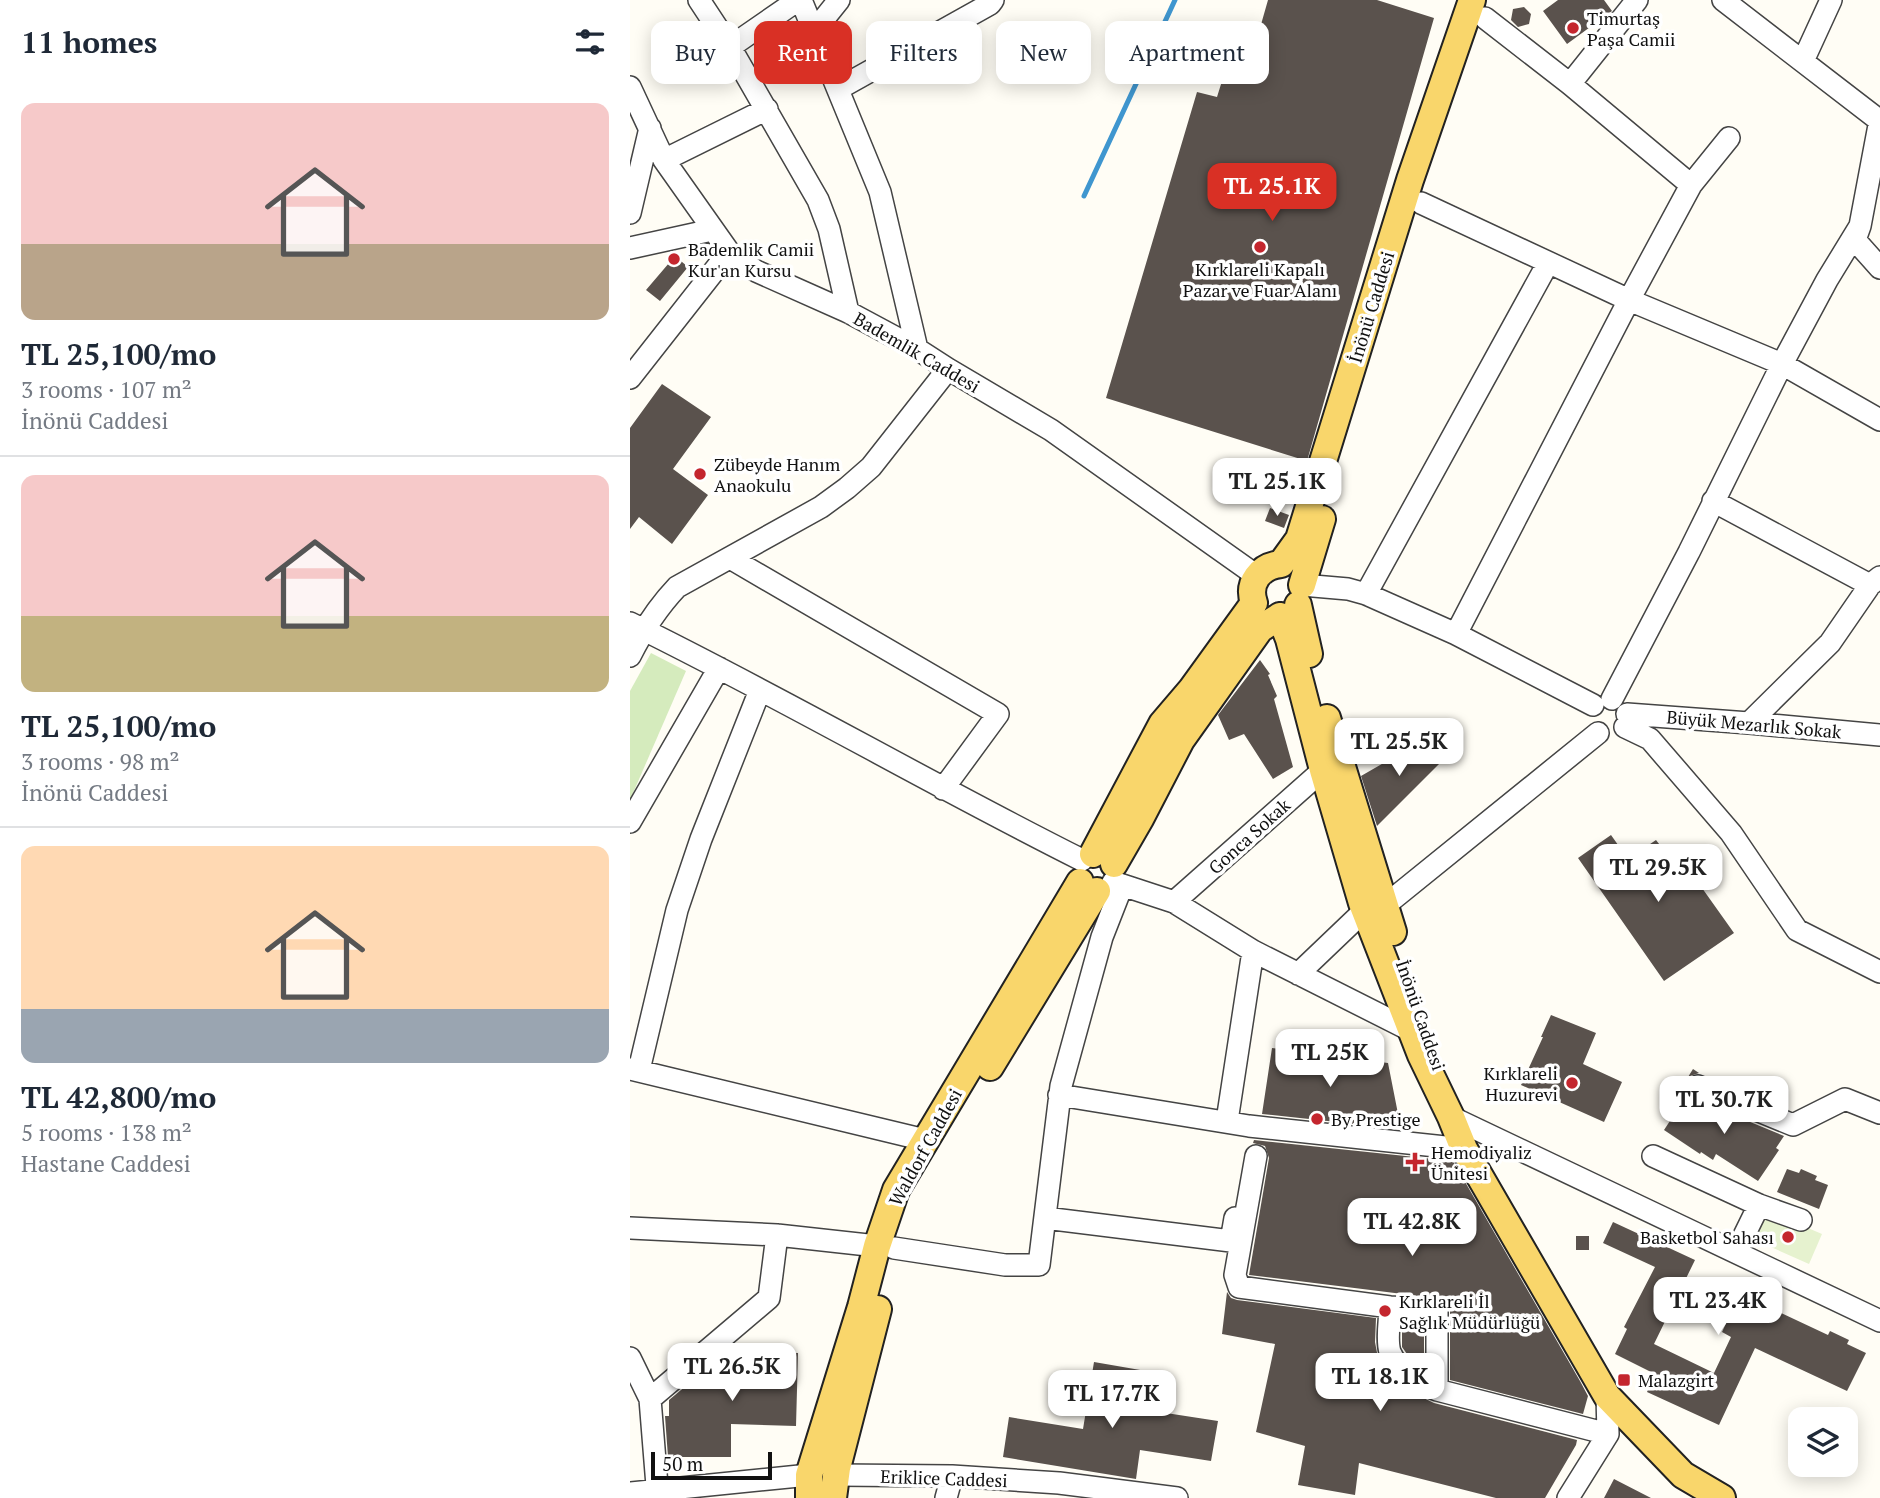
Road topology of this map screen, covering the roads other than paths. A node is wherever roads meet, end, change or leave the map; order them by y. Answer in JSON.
{"nodes":[{"id":1,"x":699,"y":0,"type":"edge"},
{"id":2,"x":799,"y":0,"type":"edge"},
{"id":3,"x":839,"y":0,"type":"edge"},
{"id":4,"x":993,"y":0,"type":"edge"},
{"id":5,"x":1637,"y":0,"type":"edge"},
{"id":6,"x":1723,"y":0,"type":"edge"},
{"id":7,"x":1831,"y":0,"type":"edge"},
{"id":8,"x":1482,"y":6,"type":"edge"},
{"id":9,"x":713,"y":21,"type":"edge"},
{"id":10,"x":810,"y":21,"type":"edge"},
{"id":11,"x":822,"y":21,"type":"edge"},
{"id":12,"x":740,"y":40,"type":"edge"},
{"id":13,"x":1803,"y":61,"type":"junction"},
{"id":14,"x":740,"y":64,"type":"edge"},
{"id":15,"x":836,"y":84,"type":"edge"},
{"id":16,"x":1570,"y":84,"type":"junction"},
{"id":17,"x":630,"y":87,"type":"edge"},
{"id":18,"x":838,"y":89,"type":"junction"},
{"id":19,"x":767,"y":109,"type":"junction"},
{"id":20,"x":1880,"y":121,"type":"edge"},
{"id":21,"x":650,"y":128,"type":"junction"},
{"id":22,"x":1729,"y":138,"type":"dead end"},
{"id":23,"x":664,"y":160,"type":"junction"},
{"id":24,"x":1691,"y":184,"type":"junction"},
{"id":25,"x":1421,"y":203,"type":"junction"},
{"id":26,"x":630,"y":214,"type":"edge"},
{"id":27,"x":1860,"y":226,"type":"junction"},
{"id":28,"x":712,"y":230,"type":"junction"},
{"id":29,"x":630,"y":248,"type":"edge"},
{"id":30,"x":729,"y":252,"type":"junction"},
{"id":31,"x":1548,"y":263,"type":"junction"},
{"id":32,"x":1880,"y":268,"type":"edge"},
{"id":33,"x":1629,"y":300,"type":"junction"},
{"id":34,"x":848,"y":312,"type":"junction"},
{"id":35,"x":917,"y":349,"type":"junction"},
{"id":36,"x":1782,"y":364,"type":"junction"},
{"id":37,"x":948,"y":369,"type":"junction"},
{"id":38,"x":630,"y":378,"type":"edge"},
{"id":39,"x":1880,"y":420,"type":"edge"},
{"id":40,"x":1713,"y":500,"type":"junction"},
{"id":41,"x":730,"y":558,"type":"junction"},
{"id":42,"x":1281,"y":565,"type":"junction"},
{"id":43,"x":1875,"y":581,"type":"edge"},
{"id":44,"x":1254,"y":592,"type":"junction"},
{"id":45,"x":1366,"y":594,"type":"junction"},
{"id":46,"x":1293,"y":602,"type":"junction"},
{"id":47,"x":637,"y":626,"type":"edge"},
{"id":48,"x":1456,"y":634,"type":"junction"},
{"id":49,"x":630,"y":656,"type":"edge"},
{"id":50,"x":719,"y":668,"type":"junction"},
{"id":51,"x":760,"y":690,"type":"junction"},
{"id":52,"x":1614,"y":711,"type":"junction"},
{"id":53,"x":1749,"y":723,"type":"junction"},
{"id":54,"x":1880,"y":735,"type":"edge"},
{"id":55,"x":1323,"y":770,"type":"junction"},
{"id":56,"x":943,"y":789,"type":"junction"},
{"id":57,"x":630,"y":822,"type":"edge"},
{"id":58,"x":1100,"y":874,"type":"junction"},
{"id":59,"x":1174,"y":902,"type":"junction"},
{"id":60,"x":1374,"y":908,"type":"junction"},
{"id":61,"x":1253,"y":951,"type":"junction"},
{"id":62,"x":1880,"y":972,"type":"edge"},
{"id":63,"x":1298,"y":974,"type":"junction"},
{"id":64,"x":1412,"y":1031,"type":"junction"},
{"id":65,"x":635,"y":1069,"type":"edge"},
{"id":66,"x":1698,"y":1086,"type":"dead end"},
{"id":67,"x":1059,"y":1095,"type":"junction"},
{"id":68,"x":1880,"y":1114,"type":"edge"},
{"id":69,"x":1451,"y":1117,"type":"junction"},
{"id":70,"x":1227,"y":1121,"type":"junction"},
{"id":71,"x":1249,"y":1126,"type":"junction"},
{"id":72,"x":925,"y":1140,"type":"junction"},
{"id":73,"x":1464,"y":1149,"type":"junction"},
{"id":74,"x":1256,"y":1156,"type":"dead end"},
{"id":75,"x":1653,"y":1156,"type":"dead end"},
{"id":76,"x":1759,"y":1205,"type":"junction"},
{"id":77,"x":1045,"y":1218,"type":"junction"},
{"id":78,"x":1801,"y":1220,"type":"dead end"},
{"id":79,"x":630,"y":1228,"type":"edge"},
{"id":80,"x":777,"y":1235,"type":"junction"},
{"id":81,"x":886,"y":1247,"type":"junction"},
{"id":82,"x":1736,"y":1252,"type":"junction"},
{"id":83,"x":1390,"y":1307,"type":"junction"},
{"id":84,"x":1880,"y":1321,"type":"edge"},
{"id":85,"x":630,"y":1358,"type":"edge"},
{"id":86,"x":1437,"y":1390,"type":"junction"},
{"id":87,"x":1607,"y":1396,"type":"junction"},
{"id":88,"x":650,"y":1399,"type":"junction"},
{"id":89,"x":1608,"y":1434,"type":"junction"},
{"id":90,"x":952,"y":1476,"type":"junction"},
{"id":91,"x":823,"y":1480,"type":"edge"},
{"id":92,"x":1057,"y":1491,"type":"edge"},
{"id":93,"x":630,"y":1493,"type":"edge"},
{"id":94,"x":658,"y":1494,"type":"edge"},
{"id":95,"x":946,"y":1498,"type":"edge"},
{"id":96,"x":1177,"y":1498,"type":"edge"},
{"id":97,"x":1568,"y":1498,"type":"edge"},
{"id":98,"x":1722,"y":1498,"type":"edge"}],
"edges":[{"from":1,"to":9,"type":"street"},
{"from":2,"to":10,"type":"street"},
{"from":2,"to":12,"type":"street"},
{"from":3,"to":11,"type":"street"},
{"from":4,"to":18,"type":"street"},
{"from":5,"to":16,"type":"street"},
{"from":6,"to":13,"type":"street"},
{"from":7,"to":13,"type":"street"},
{"from":8,"to":16,"type":"street"},
{"from":8,"to":25,"type":"main road","name":"İnönü Caddesi"},
{"from":8,"to":42,"type":"main road","name":"İnönü Caddesi"},
{"from":13,"to":20,"type":"street"},
{"from":14,"to":19,"type":"street"},
{"from":15,"to":18,"type":"street"},
{"from":16,"to":24,"type":"street"},
{"from":17,"to":21,"type":"street","name":"Bademlik Caddesi"},
{"from":18,"to":35,"type":"street"},
{"from":19,"to":23,"type":"street"},
{"from":19,"to":34,"type":"street"},
{"from":20,"to":27,"type":"street"},
{"from":21,"to":23,"type":"street","name":"Bademlik Caddesi"},
{"from":21,"to":26,"type":"street"},
{"from":22,"to":24,"type":"street"},
{"from":23,"to":28,"type":"street","name":"Bademlik Caddesi"},
{"from":24,"to":33,"type":"street"},
{"from":25,"to":31,"type":"street"},
{"from":25,"to":46,"type":"main road","name":"İnönü Caddesi"},
{"from":27,"to":32,"type":"street"},
{"from":27,"to":36,"type":"street"},
{"from":28,"to":29,"type":"street"},
{"from":28,"to":30,"type":"street","name":"Bademlik Caddesi"},
{"from":30,"to":34,"type":"street","name":"Bademlik Caddesi"},
{"from":30,"to":38,"type":"street"},
{"from":31,"to":33,"type":"street"},
{"from":31,"to":45,"type":"street"},
{"from":33,"to":36,"type":"street"},
{"from":33,"to":48,"type":"street"},
{"from":34,"to":35,"type":"street","name":"Bademlik Caddesi"},
{"from":35,"to":37,"type":"street","name":"Bademlik Caddesi"},
{"from":36,"to":39,"type":"street"},
{"from":36,"to":40,"type":"street"},
{"from":37,"to":41,"type":"street"},
{"from":37,"to":44,"type":"street","name":"Bademlik Caddesi"},
{"from":40,"to":43,"type":"street"},
{"from":40,"to":52,"type":"street"},
{"from":41,"to":47,"type":"street"},
{"from":41,"to":56,"type":"street"},
{"from":42,"to":44,"type":"main road"},
{"from":42,"to":46,"type":"main road"},
{"from":43,"to":53,"type":"street"},
{"from":44,"to":46,"type":"main road"},
{"from":44,"to":58,"type":"main road","name":"Waldorf Caddesi"},
{"from":45,"to":46,"type":"street"},
{"from":45,"to":48,"type":"street"},
{"from":46,"to":55,"type":"main road","name":"İnönü Caddesi"},
{"from":46,"to":58,"type":"main road","name":"Waldorf Caddesi"},
{"from":46,"to":60,"type":"main road","name":"İnönü Caddesi"},
{"from":47,"to":49,"type":"street"},
{"from":47,"to":50,"type":"street"},
{"from":48,"to":52,"type":"street"},
{"from":50,"to":51,"type":"street"},
{"from":50,"to":57,"type":"street"},
{"from":51,"to":56,"type":"street"},
{"from":51,"to":65,"type":"street"},
{"from":52,"to":53,"type":"street","name":"Büyük Mezarlık Sokak"},
{"from":52,"to":60,"type":"street"},
{"from":52,"to":62,"type":"street"},
{"from":53,"to":54,"type":"street","name":"Büyük Mezarlık Sokak"},
{"from":55,"to":59,"type":"street","name":"Gonca Sokak"},
{"from":55,"to":60,"type":"main road","name":"İnönü Caddesi"},
{"from":56,"to":58,"type":"street"},
{"from":58,"to":59,"type":"street"},
{"from":58,"to":67,"type":"street"},
{"from":58,"to":72,"type":"main road","name":"Waldorf Caddesi"},
{"from":58,"to":81,"type":"main road","name":"Waldorf Caddesi"},
{"from":59,"to":61,"type":"street"},
{"from":60,"to":63,"type":"street"},
{"from":60,"to":64,"type":"main road","name":"İnönü Caddesi"},
{"from":60,"to":69,"type":"main road","name":"İnönü Caddesi"},
{"from":61,"to":63,"type":"street"},
{"from":61,"to":70,"type":"street"},
{"from":63,"to":64,"type":"street"},
{"from":64,"to":69,"type":"main road","name":"İnönü Caddesi"},
{"from":65,"to":72,"type":"street"},
{"from":66,"to":68,"type":"street"},
{"from":67,"to":70,"type":"street"},
{"from":67,"to":77,"type":"street"},
{"from":69,"to":73,"type":"main road"},
{"from":69,"to":82,"type":"street"},
{"from":70,"to":71,"type":"street"},
{"from":71,"to":73,"type":"street"},
{"from":71,"to":77,"type":"street"},
{"from":72,"to":81,"type":"main road","name":"Waldorf Caddesi"},
{"from":73,"to":87,"type":"main road"},
{"from":74,"to":83,"type":"street"},
{"from":75,"to":76,"type":"street"},
{"from":76,"to":78,"type":"street"},
{"from":76,"to":82,"type":"street"},
{"from":77,"to":81,"type":"street"},
{"from":79,"to":80,"type":"street"},
{"from":80,"to":81,"type":"street"},
{"from":80,"to":88,"type":"street"},
{"from":81,"to":91,"type":"main road","name":"Waldorf Caddesi"},
{"from":82,"to":84,"type":"street"},
{"from":83,"to":86,"type":"street"},
{"from":83,"to":86,"type":"street"},
{"from":85,"to":88,"type":"street"},
{"from":86,"to":89,"type":"street"},
{"from":87,"to":89,"type":"street"},
{"from":87,"to":98,"type":"main road"},
{"from":88,"to":94,"type":"street"},
{"from":89,"to":97,"type":"street"},
{"from":90,"to":91,"type":"street","name":"Eriklice Caddesi"},
{"from":90,"to":92,"type":"street","name":"Eriklice Caddesi"},
{"from":90,"to":95,"type":"street"},
{"from":91,"to":94,"type":"street","name":"Eriklice Caddesi"},
{"from":92,"to":96,"type":"street","name":"Eriklice Caddesi"},
{"from":93,"to":94,"type":"street","name":"Eriklice Caddesi"}]}
